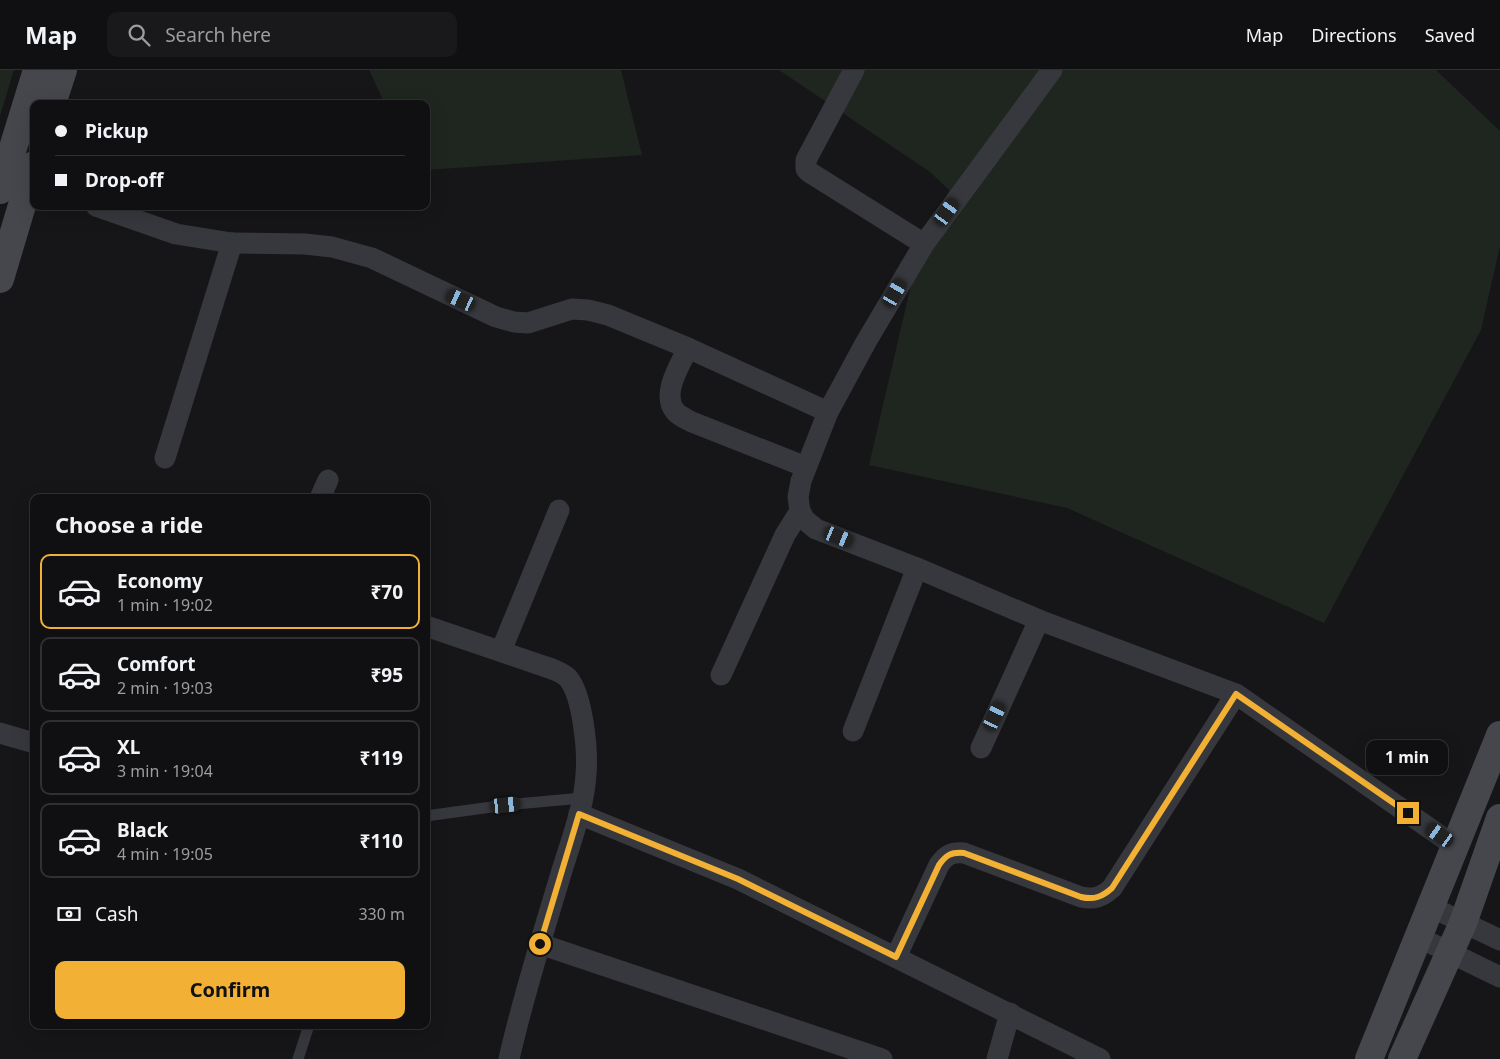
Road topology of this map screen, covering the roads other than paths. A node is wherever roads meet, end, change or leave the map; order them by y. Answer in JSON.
{"nodes":[{"id":1,"x":37,"y":70,"type":"edge"},
{"id":2,"x":63,"y":70,"type":"edge"},
{"id":3,"x":854,"y":70,"type":"edge"},
{"id":4,"x":1052,"y":70,"type":"edge"},
{"id":5,"x":53,"y":100,"type":"edge"},
{"id":6,"x":30,"y":183,"type":"edge"},
{"id":7,"x":0,"y":190,"type":"edge"},
{"id":8,"x":107,"y":210,"type":"edge"},
{"id":9,"x":232,"y":243,"type":"junction"},
{"id":10,"x":924,"y":244,"type":"junction"},
{"id":11,"x":0,"y":279,"type":"edge"},
{"id":12,"x":688,"y":348,"type":"junction"},
{"id":13,"x":828,"y":412,"type":"junction"},
{"id":14,"x":165,"y":458,"type":"dead end"},
{"id":15,"x":806,"y":467,"type":"junction"},
{"id":16,"x":559,"y":510,"type":"dead end"},
{"id":17,"x":800,"y":511,"type":"junction"},
{"id":18,"x":917,"y":568,"type":"junction"},
{"id":19,"x":1039,"y":620,"type":"junction"},
{"id":20,"x":430,"y":627,"type":"edge"},
{"id":21,"x":501,"y":651,"type":"junction"},
{"id":22,"x":721,"y":675,"type":"dead end"},
{"id":23,"x":1236,"y":694,"type":"junction"},
{"id":24,"x":853,"y":732,"type":"dead end"},
{"id":25,"x":0,"y":733,"type":"edge"},
{"id":26,"x":1500,"y":735,"type":"edge"},
{"id":27,"x":30,"y":742,"type":"edge"},
{"id":28,"x":981,"y":748,"type":"dead end"},
{"id":29,"x":581,"y":806,"type":"junction"},
{"id":30,"x":430,"y":815,"type":"edge"},
{"id":31,"x":1500,"y":818,"type":"edge"},
{"id":32,"x":1455,"y":846,"type":"junction"},
{"id":33,"x":1431,"y":907,"type":"junction"},
{"id":34,"x":1463,"y":923,"type":"junction"},
{"id":35,"x":1418,"y":938,"type":"junction"},
{"id":36,"x":1500,"y":940,"type":"edge"},
{"id":37,"x":540,"y":944,"type":"junction"},
{"id":38,"x":1450,"y":952,"type":"junction"},
{"id":39,"x":896,"y":957,"type":"junction"},
{"id":40,"x":1500,"y":977,"type":"edge"},
{"id":41,"x":1010,"y":1013,"type":"junction"},
{"id":42,"x":308,"y":1029,"type":"edge"},
{"id":43,"x":1089,"y":1056,"type":"edge"},
{"id":44,"x":298,"y":1059,"type":"edge"},
{"id":45,"x":509,"y":1059,"type":"edge"},
{"id":46,"x":882,"y":1059,"type":"edge"},
{"id":47,"x":997,"y":1059,"type":"edge"},
{"id":48,"x":1369,"y":1059,"type":"edge"},
{"id":49,"x":1402,"y":1059,"type":"edge"}],
"edges":[{"from":1,"to":7,"type":"street"},
{"from":2,"to":5,"type":"street"},
{"from":3,"to":10,"type":"street"},
{"from":4,"to":10,"type":"street"},
{"from":6,"to":11,"type":"street"},
{"from":8,"to":9,"type":"street"},
{"from":9,"to":12,"type":"street"},
{"from":9,"to":14,"type":"street"},
{"from":10,"to":13,"type":"street"},
{"from":12,"to":13,"type":"street"},
{"from":12,"to":15,"type":"street"},
{"from":13,"to":15,"type":"street"},
{"from":15,"to":17,"type":"street"},
{"from":16,"to":21,"type":"street"},
{"from":17,"to":18,"type":"street"},
{"from":17,"to":22,"type":"street"},
{"from":18,"to":19,"type":"street"},
{"from":18,"to":24,"type":"street"},
{"from":19,"to":23,"type":"street"},
{"from":19,"to":28,"type":"street"},
{"from":20,"to":21,"type":"street"},
{"from":21,"to":29,"type":"street"},
{"from":23,"to":32,"type":"street"},
{"from":23,"to":39,"type":"street"},
{"from":25,"to":27,"type":"street"},
{"from":26,"to":32,"type":"street"},
{"from":29,"to":30,"type":"lane"},
{"from":29,"to":37,"type":"street"},
{"from":29,"to":39,"type":"street"},
{"from":31,"to":34,"type":"street"},
{"from":32,"to":33,"type":"street"},
{"from":33,"to":34,"type":"street"},
{"from":33,"to":35,"type":"street"},
{"from":34,"to":36,"type":"street"},
{"from":34,"to":38,"type":"street"},
{"from":35,"to":38,"type":"street"},
{"from":35,"to":48,"type":"street"},
{"from":37,"to":45,"type":"street"},
{"from":37,"to":46,"type":"street"},
{"from":38,"to":40,"type":"street"},
{"from":38,"to":49,"type":"street"},
{"from":39,"to":41,"type":"street"},
{"from":41,"to":43,"type":"street"},
{"from":41,"to":47,"type":"street"},
{"from":42,"to":44,"type":"lane"}]}
